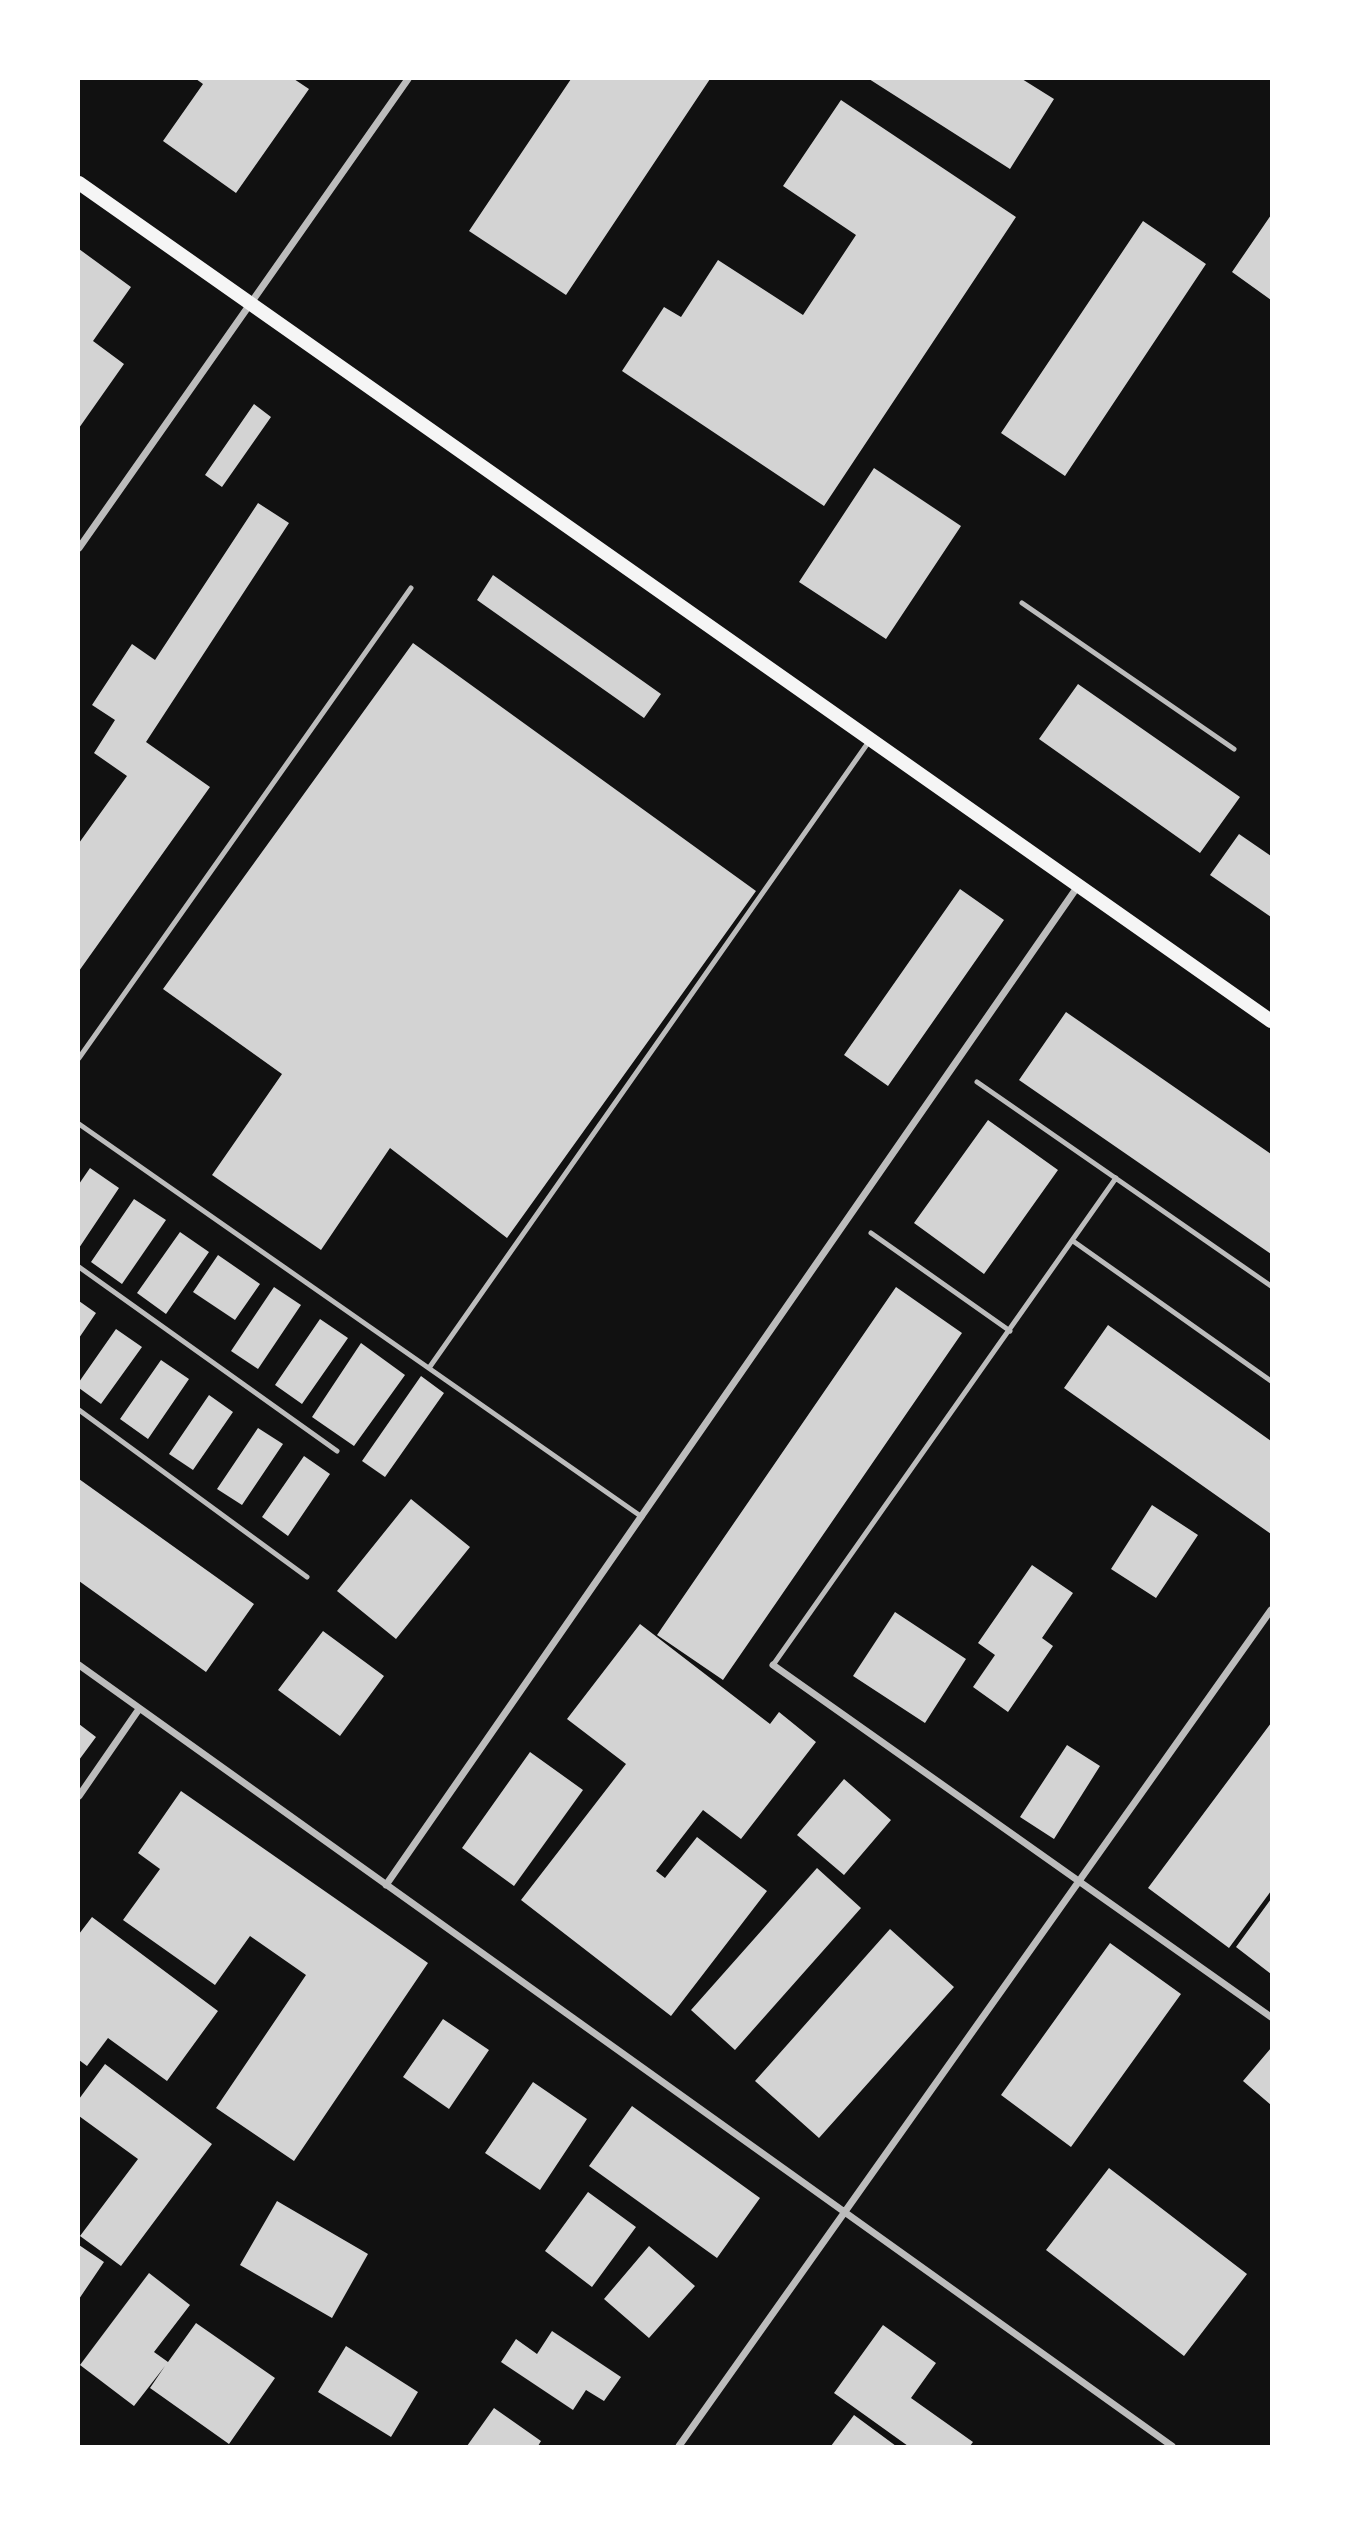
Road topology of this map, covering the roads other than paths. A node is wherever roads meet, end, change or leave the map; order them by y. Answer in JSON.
{"nodes":[{"id":1,"x":408,"y":79,"type":"edge"},
{"id":2,"x":79,"y":183,"type":"edge"},
{"id":3,"x":251,"y":304,"type":"junction"},
{"id":4,"x":79,"y":548,"type":"edge"},
{"id":5,"x":411,"y":588,"type":"dead end"},
{"id":6,"x":1022,"y":603,"type":"dead end"},
{"id":7,"x":870,"y":740,"type":"junction"},
{"id":8,"x":1234,"y":749,"type":"dead end"},
{"id":9,"x":1078,"y":886,"type":"junction"},
{"id":10,"x":1271,"y":1021,"type":"edge"},
{"id":11,"x":79,"y":1058,"type":"edge"},
{"id":12,"x":977,"y":1082,"type":"dead end"},
{"id":13,"x":79,"y":1124,"type":"edge"},
{"id":14,"x":1116,"y":1178,"type":"junction"},
{"id":15,"x":871,"y":1233,"type":"dead end"},
{"id":16,"x":1073,"y":1241,"type":"junction"},
{"id":17,"x":79,"y":1267,"type":"edge"},
{"id":18,"x":1271,"y":1286,"type":"edge"},
{"id":19,"x":1010,"y":1331,"type":"junction"},
{"id":20,"x":429,"y":1368,"type":"junction"},
{"id":21,"x":1271,"y":1381,"type":"edge"},
{"id":22,"x":79,"y":1410,"type":"edge"},
{"id":23,"x":337,"y":1451,"type":"dead end"},
{"id":24,"x":642,"y":1517,"type":"junction"},
{"id":25,"x":307,"y":1577,"type":"dead end"},
{"id":26,"x":1271,"y":1610,"type":"edge"},
{"id":27,"x":79,"y":1665,"type":"edge"},
{"id":28,"x":773,"y":1665,"type":"joint"},
{"id":29,"x":139,"y":1709,"type":"junction"},
{"id":30,"x":79,"y":1796,"type":"edge"},
{"id":31,"x":1080,"y":1881,"type":"junction"},
{"id":32,"x":386,"y":1885,"type":"junction"},
{"id":33,"x":1271,"y":2017,"type":"edge"},
{"id":34,"x":845,"y":2213,"type":"junction"},
{"id":35,"x":680,"y":2446,"type":"edge"},
{"id":36,"x":1172,"y":2446,"type":"edge"}],
"edges":[{"from":1,"to":3,"type":"street"},
{"from":2,"to":3,"type":"main road"},
{"from":3,"to":4,"type":"street"},
{"from":3,"to":7,"type":"main road"},
{"from":5,"to":11,"type":"lane"},
{"from":6,"to":8,"type":"lane"},
{"from":7,"to":9,"type":"main road"},
{"from":7,"to":20,"type":"lane"},
{"from":9,"to":10,"type":"main road"},
{"from":9,"to":24,"type":"street"},
{"from":12,"to":14,"type":"lane"},
{"from":13,"to":20,"type":"lane"},
{"from":14,"to":16,"type":"lane"},
{"from":14,"to":18,"type":"lane"},
{"from":15,"to":19,"type":"lane"},
{"from":16,"to":19,"type":"lane"},
{"from":16,"to":21,"type":"lane"},
{"from":17,"to":23,"type":"lane"},
{"from":19,"to":28,"type":"lane"},
{"from":20,"to":24,"type":"lane"},
{"from":22,"to":25,"type":"lane"},
{"from":24,"to":32,"type":"street"},
{"from":26,"to":31,"type":"street"},
{"from":27,"to":29,"type":"street"},
{"from":28,"to":31,"type":"street"},
{"from":29,"to":30,"type":"street"},
{"from":29,"to":32,"type":"street"},
{"from":31,"to":33,"type":"street"},
{"from":31,"to":34,"type":"street"},
{"from":32,"to":34,"type":"street"},
{"from":34,"to":35,"type":"street"},
{"from":34,"to":36,"type":"street"}]}
